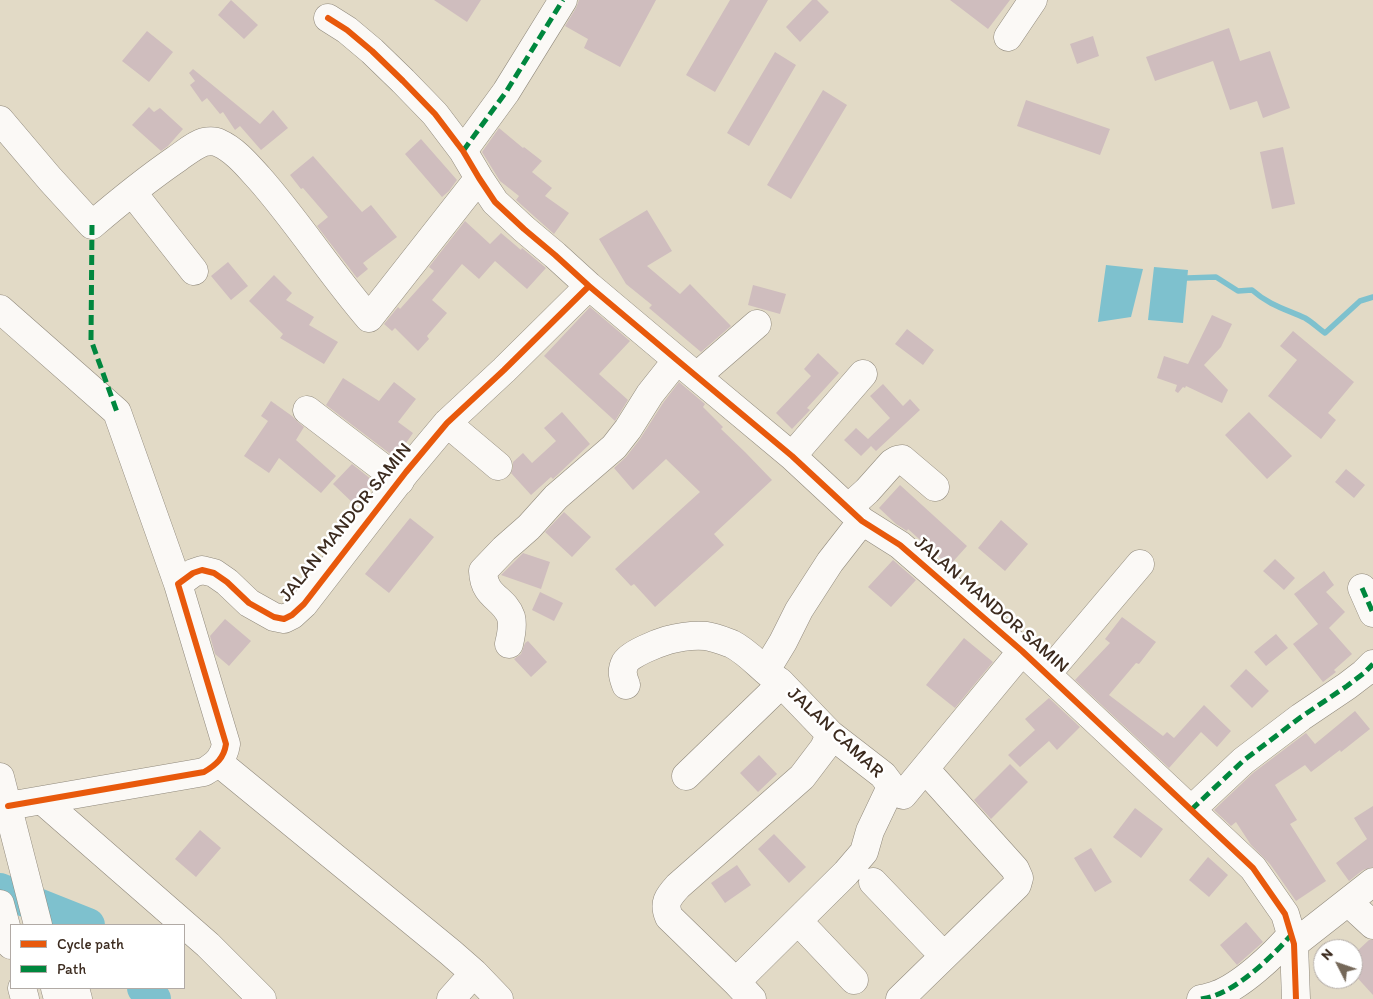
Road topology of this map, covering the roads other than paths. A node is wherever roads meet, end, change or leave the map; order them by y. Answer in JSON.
{"nodes":[{"id":1,"x":564,"y":0,"type":"edge"},
{"id":2,"x":1033,"y":0,"type":"edge"},
{"id":3,"x":328,"y":18,"type":"dead end"},
{"id":4,"x":1008,"y":37,"type":"dead end"},
{"id":5,"x":0,"y":120,"type":"edge"},
{"id":6,"x":463,"y":151,"type":"junction"},
{"id":7,"x":479,"y":178,"type":"junction"},
{"id":8,"x":132,"y":192,"type":"junction"},
{"id":9,"x":194,"y":271,"type":"dead end"},
{"id":10,"x":589,"y":286,"type":"junction"},
{"id":11,"x":0,"y":310,"type":"edge"},
{"id":12,"x":757,"y":324,"type":"dead end"},
{"id":13,"x":687,"y":368,"type":"junction"},
{"id":14,"x":863,"y":374,"type":"dead end"},
{"id":15,"x":307,"y":410,"type":"dead end"},
{"id":16,"x":447,"y":423,"type":"junction"},
{"id":17,"x":792,"y":456,"type":"junction"},
{"id":18,"x":498,"y":466,"type":"dead end"},
{"id":19,"x":400,"y":481,"type":"junction"},
{"id":20,"x":935,"y":487,"type":"dead end"},
{"id":21,"x":855,"y":515,"type":"junction"},
{"id":22,"x":1140,"y":564,"type":"dead end"},
{"id":23,"x":178,"y":584,"type":"junction"},
{"id":24,"x":1362,"y":588,"type":"dead end"},
{"id":25,"x":1373,"y":613,"type":"edge"},
{"id":26,"x":509,"y":644,"type":"dead end"},
{"id":27,"x":1022,"y":651,"type":"junction"},
{"id":28,"x":1373,"y":664,"type":"edge"},
{"id":29,"x":1047,"y":674,"type":"junction"},
{"id":30,"x":773,"y":676,"type":"junction"},
{"id":31,"x":626,"y":685,"type":"dead end"},
{"id":32,"x":830,"y":734,"type":"junction"},
{"id":33,"x":218,"y":762,"type":"junction"},
{"id":34,"x":925,"y":769,"type":"junction"},
{"id":35,"x":686,"y":776,"type":"dead end"},
{"id":36,"x":0,"y":777,"type":"edge"},
{"id":37,"x":903,"y":796,"type":"dead end"},
{"id":38,"x":43,"y":801,"type":"junction"},
{"id":39,"x":8,"y":806,"type":"junction"},
{"id":40,"x":1191,"y":810,"type":"junction"},
{"id":41,"x":873,"y":882,"type":"dead end"},
{"id":42,"x":1373,"y":882,"type":"edge"},
{"id":43,"x":1348,"y":902,"type":"junction"},
{"id":44,"x":0,"y":904,"type":"edge"},
{"id":45,"x":798,"y":921,"type":"junction"},
{"id":46,"x":38,"y":924,"type":"edge"},
{"id":47,"x":185,"y":924,"type":"edge"},
{"id":48,"x":185,"y":924,"type":"edge"},
{"id":49,"x":1373,"y":925,"type":"edge"},
{"id":50,"x":1293,"y":939,"type":"junction"},
{"id":51,"x":10,"y":941,"type":"edge"},
{"id":52,"x":944,"y":956,"type":"junction"},
{"id":53,"x":474,"y":973,"type":"junction"},
{"id":54,"x":854,"y":980,"type":"dead end"},
{"id":55,"x":744,"y":991,"type":"edge"},
{"id":56,"x":262,"y":999,"type":"edge"},
{"id":57,"x":451,"y":999,"type":"edge"},
{"id":58,"x":499,"y":999,"type":"edge"},
{"id":59,"x":900,"y":999,"type":"edge"},
{"id":60,"x":1201,"y":999,"type":"edge"},
{"id":61,"x":1296,"y":999,"type":"edge"}],
"edges":[{"from":1,"to":6,"type":"street"},
{"from":2,"to":4,"type":"street"},
{"from":3,"to":6,"type":"street","name":"JALAN MANDOR SAMIN"},
{"from":5,"to":8,"type":"street"},
{"from":6,"to":7,"type":"street","name":"JALAN MANDOR SAMIN"},
{"from":7,"to":8,"type":"street"},
{"from":7,"to":10,"type":"street","name":"JALAN MANDOR SAMIN"},
{"from":8,"to":9,"type":"street"},
{"from":10,"to":13,"type":"street","name":"JALAN MANDOR SAMIN"},
{"from":10,"to":16,"type":"street","name":"JALAN MANDOR SAMIN"},
{"from":11,"to":23,"type":"street"},
{"from":12,"to":13,"type":"street"},
{"from":13,"to":17,"type":"street","name":"JALAN MANDOR SAMIN"},
{"from":13,"to":26,"type":"street"},
{"from":14,"to":17,"type":"street"},
{"from":15,"to":19,"type":"street"},
{"from":16,"to":18,"type":"street"},
{"from":16,"to":19,"type":"street","name":"JALAN MANDOR SAMIN"},
{"from":17,"to":21,"type":"street","name":"JALAN MANDOR SAMIN"},
{"from":19,"to":23,"type":"street","name":"JALAN MANDOR SAMIN"},
{"from":20,"to":21,"type":"street"},
{"from":21,"to":27,"type":"street","name":"JALAN MANDOR SAMIN"},
{"from":21,"to":30,"type":"street"},
{"from":22,"to":29,"type":"street"},
{"from":23,"to":33,"type":"street"},
{"from":24,"to":25,"type":"street"},
{"from":27,"to":29,"type":"street","name":"JALAN MANDOR SAMIN"},
{"from":27,"to":34,"type":"street"},
{"from":28,"to":40,"type":"street"},
{"from":29,"to":40,"type":"street","name":"JALAN MANDOR SAMIN"},
{"from":30,"to":31,"type":"street","name":"JALAN CAMAR"},
{"from":30,"to":32,"type":"street","name":"JALAN CAMAR"},
{"from":30,"to":35,"type":"street"},
{"from":32,"to":45,"type":"street","name":"JALAN CAMAR"},
{"from":32,"to":55,"type":"street"},
{"from":33,"to":38,"type":"street"},
{"from":33,"to":53,"type":"street"},
{"from":34,"to":37,"type":"street"},
{"from":34,"to":52,"type":"street"},
{"from":36,"to":39,"type":"street"},
{"from":38,"to":39,"type":"street"},
{"from":38,"to":47,"type":"street"},
{"from":39,"to":46,"type":"street"},
{"from":40,"to":50,"type":"street","name":"JALAN MANDOR SAMIN"},
{"from":41,"to":52,"type":"street"},
{"from":42,"to":43,"type":"street"},
{"from":43,"to":49,"type":"street"},
{"from":43,"to":50,"type":"street"},
{"from":44,"to":51,"type":"street"},
{"from":45,"to":54,"type":"street"},
{"from":45,"to":55,"type":"street","name":"JALAN CAMAR"},
{"from":48,"to":56,"type":"street"},
{"from":50,"to":60,"type":"street"},
{"from":50,"to":61,"type":"street","name":"JALAN MANDOR SAMIN"},
{"from":52,"to":59,"type":"street"},
{"from":53,"to":57,"type":"street"},
{"from":53,"to":58,"type":"street"}]}
